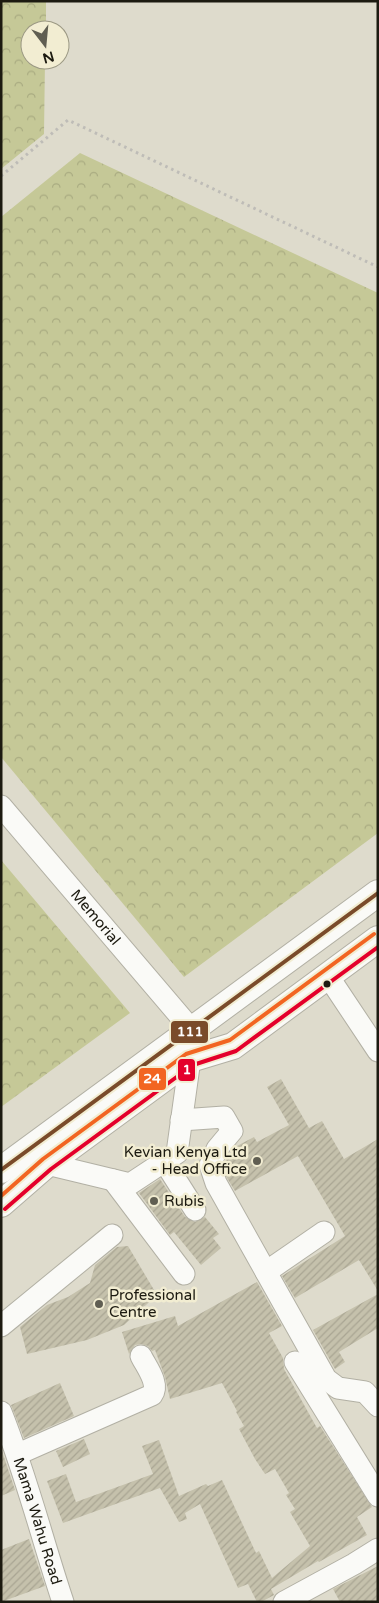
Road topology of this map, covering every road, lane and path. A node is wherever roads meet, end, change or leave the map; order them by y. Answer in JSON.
{"nodes":[{"id":1,"x":1,"y":176,"type":"edge"},
{"id":2,"x":378,"y":267,"type":"edge"},
{"id":3,"x":1,"y":806,"type":"edge"},
{"id":4,"x":378,"y":893,"type":"edge"},
{"id":5,"x":378,"y":939,"type":"edge"},
{"id":6,"x":328,"y":976,"type":"junction"},
{"id":7,"x":191,"y":1029,"type":"junction"},
{"id":8,"x":378,"y":1050,"type":"edge"},
{"id":9,"x":190,"y":1060,"type":"junction"},
{"id":10,"x":181,"y":1120,"type":"junction"},
{"id":11,"x":164,"y":1161,"type":"junction"},
{"id":12,"x":47,"y":1164,"type":"junction"},
{"id":13,"x":1,"y":1170,"type":"edge"},
{"id":14,"x":113,"y":1180,"type":"junction"},
{"id":15,"x":1,"y":1204,"type":"edge"},
{"id":16,"x":195,"y":1210,"type":"dead end"},
{"id":17,"x":324,"y":1232,"type":"dead end"},
{"id":18,"x":112,"y":1235,"type":"dead end"},
{"id":19,"x":266,"y":1272,"type":"junction"},
{"id":20,"x":184,"y":1274,"type":"dead end"},
{"id":21,"x":1,"y":1326,"type":"edge"},
{"id":22,"x":141,"y":1356,"type":"dead end"},
{"id":23,"x":295,"y":1362,"type":"dead end"},
{"id":24,"x":378,"y":1406,"type":"edge"},
{"id":25,"x":1,"y":1412,"type":"edge"},
{"id":26,"x":18,"y":1454,"type":"junction"},
{"id":27,"x":378,"y":1496,"type":"edge"},
{"id":28,"x":378,"y":1549,"type":"edge"},
{"id":29,"x":63,"y":1602,"type":"edge"},
{"id":30,"x":284,"y":1602,"type":"edge"}],
"edges":[{"from":1,"to":2,"type":"path"},
{"from":3,"to":7,"type":"street","name":"Memorial"},
{"from":4,"to":7,"type":"main road"},
{"from":5,"to":6,"type":"main road"},
{"from":6,"to":8,"type":"street"},
{"from":6,"to":9,"type":"main road"},
{"from":7,"to":13,"type":"main road"},
{"from":9,"to":10,"type":"street"},
{"from":9,"to":12,"type":"main road"},
{"from":10,"to":11,"type":"street"},
{"from":10,"to":19,"type":"street"},
{"from":11,"to":14,"type":"street"},
{"from":11,"to":16,"type":"street"},
{"from":12,"to":14,"type":"street"},
{"from":12,"to":15,"type":"main road"},
{"from":14,"to":20,"type":"street"},
{"from":17,"to":19,"type":"street"},
{"from":18,"to":21,"type":"street"},
{"from":19,"to":24,"type":"street"},
{"from":22,"to":26,"type":"street"},
{"from":23,"to":27,"type":"street"},
{"from":25,"to":26,"type":"street","name":"Mama Wahu Road"},
{"from":26,"to":29,"type":"street","name":"Mama Wahu Road"},
{"from":28,"to":30,"type":"street"}]}
